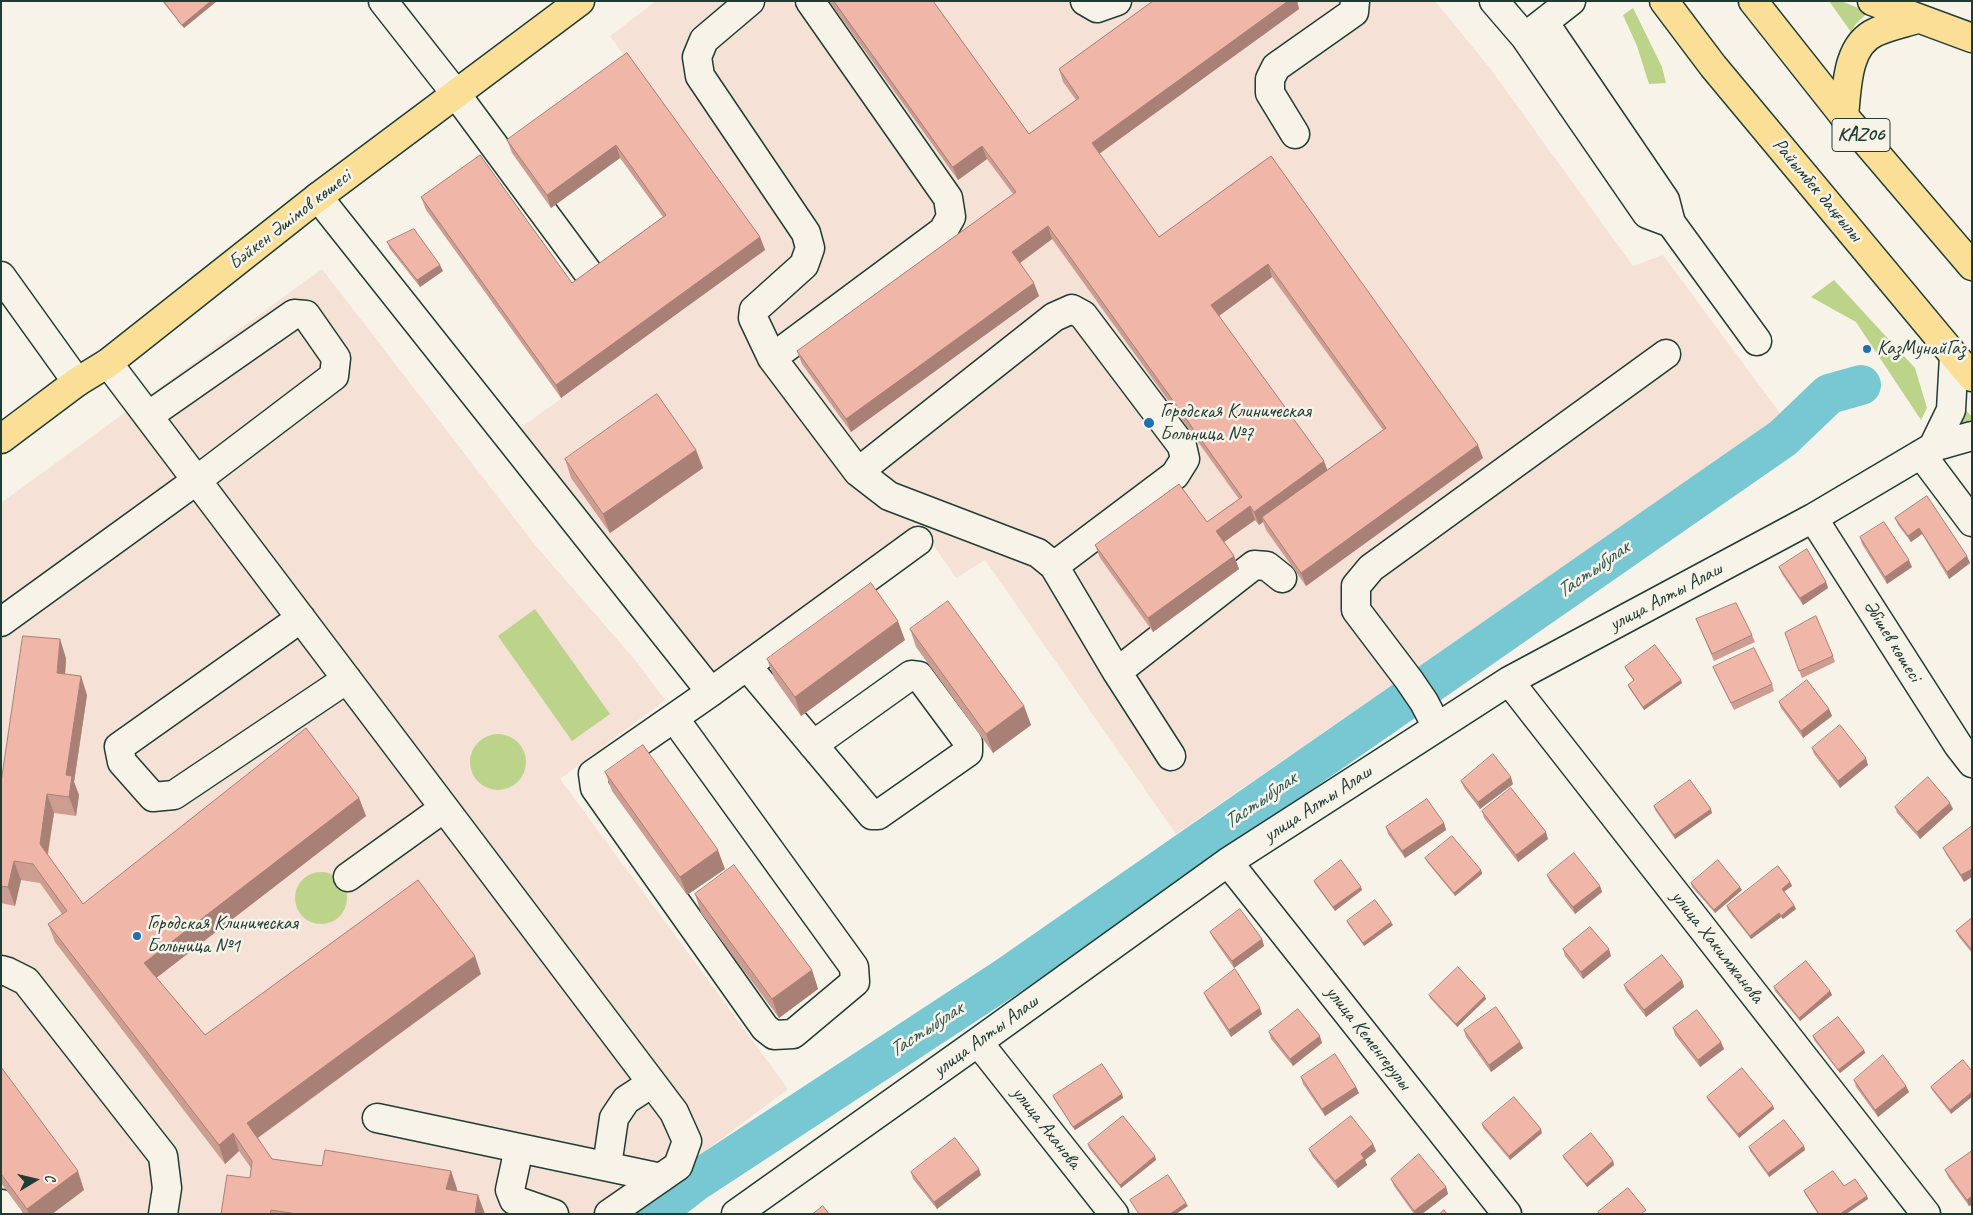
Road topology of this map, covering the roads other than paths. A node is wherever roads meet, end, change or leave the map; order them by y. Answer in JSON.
{"nodes":[{"id":1,"x":580,"y":1,"type":"edge"},
{"id":2,"x":750,"y":1,"type":"edge"},
{"id":3,"x":810,"y":1,"type":"edge"},
{"id":4,"x":1085,"y":1,"type":"edge"},
{"id":5,"x":1117,"y":1,"type":"edge"},
{"id":6,"x":1356,"y":1,"type":"edge"},
{"id":7,"x":1494,"y":1,"type":"edge"},
{"id":8,"x":1571,"y":1,"type":"edge"},
{"id":9,"x":1664,"y":1,"type":"edge"},
{"id":10,"x":1753,"y":1,"type":"edge"},
{"id":11,"x":1872,"y":1,"type":"edge"},
{"id":12,"x":390,"y":4,"type":"edge"},
{"id":13,"x":1917,"y":19,"type":"junction"},
{"id":14,"x":1535,"y":30,"type":"junction"},
{"id":15,"x":1972,"y":38,"type":"edge"},
{"id":16,"x":456,"y":94,"type":"junction"},
{"id":17,"x":1844,"y":116,"type":"junction"},
{"id":18,"x":1295,"y":134,"type":"dead end"},
{"id":19,"x":318,"y":197,"type":"junction"},
{"id":20,"x":1972,"y":266,"type":"edge"},
{"id":21,"x":1,"y":276,"type":"edge"},
{"id":22,"x":595,"y":282,"type":"edge"},
{"id":23,"x":1756,"y":340,"type":"dead end"},
{"id":24,"x":1666,"y":354,"type":"dead end"},
{"id":25,"x":1954,"y":356,"type":"junction"},
{"id":26,"x":772,"y":358,"type":"junction"},
{"id":27,"x":108,"y":363,"type":"junction"},
{"id":28,"x":1972,"y":377,"type":"edge"},
{"id":29,"x":77,"y":382,"type":"junction"},
{"id":30,"x":148,"y":416,"type":"junction"},
{"id":31,"x":1972,"y":436,"type":"edge"},
{"id":32,"x":1,"y":439,"type":"edge"},
{"id":33,"x":1927,"y":450,"type":"junction"},
{"id":34,"x":858,"y":472,"type":"junction"},
{"id":35,"x":197,"y":480,"type":"junction"},
{"id":36,"x":1814,"y":518,"type":"junction"},
{"id":37,"x":1972,"y":522,"type":"edge"},
{"id":38,"x":918,"y":541,"type":"dead end"},
{"id":39,"x":1054,"y":566,"type":"junction"},
{"id":40,"x":1282,"y":578,"type":"dead end"},
{"id":41,"x":301,"y":618,"type":"junction"},
{"id":42,"x":1,"y":622,"type":"edge"},
{"id":43,"x":747,"y":666,"type":"junction"},
{"id":44,"x":1118,"y":672,"type":"junction"},
{"id":45,"x":347,"y":679,"type":"junction"},
{"id":46,"x":1509,"y":681,"type":"junction"},
{"id":47,"x":711,"y":692,"type":"junction"},
{"id":48,"x":674,"y":718,"type":"junction"},
{"id":49,"x":1437,"y":727,"type":"junction"},
{"id":50,"x":813,"y":744,"type":"junction"},
{"id":51,"x":1171,"y":756,"type":"dead end"},
{"id":52,"x":1972,"y":762,"type":"edge"},
{"id":53,"x":444,"y":808,"type":"junction"},
{"id":54,"x":1228,"y":862,"type":"junction"},
{"id":55,"x":348,"y":877,"type":"dead end"},
{"id":56,"x":1,"y":970,"type":"edge"},
{"id":57,"x":978,"y":1042,"type":"junction"},
{"id":58,"x":652,"y":1083,"type":"junction"},
{"id":59,"x":378,"y":1118,"type":"dead end"},
{"id":60,"x":519,"y":1148,"type":"junction"},
{"id":61,"x":607,"y":1166,"type":"junction"},
{"id":62,"x":661,"y":1178,"type":"junction"},
{"id":63,"x":1,"y":1204,"type":"edge"},
{"id":64,"x":8,"y":1214,"type":"edge"},
{"id":65,"x":162,"y":1214,"type":"edge"},
{"id":66,"x":554,"y":1214,"type":"edge"},
{"id":67,"x":608,"y":1214,"type":"edge"},
{"id":68,"x":736,"y":1214,"type":"edge"},
{"id":69,"x":1114,"y":1214,"type":"edge"},
{"id":70,"x":1507,"y":1214,"type":"edge"},
{"id":71,"x":1926,"y":1214,"type":"edge"}],
"edges":[{"from":1,"to":16,"type":"main road","name":"Бәйкен Әшімов көшесі"},
{"from":2,"to":26,"type":"street"},
{"from":3,"to":26,"type":"street"},
{"from":4,"to":5,"type":"street"},
{"from":6,"to":18,"type":"street"},
{"from":7,"to":14,"type":"street"},
{"from":8,"to":14,"type":"street"},
{"from":9,"to":25,"type":"main road","name":"Райымбек даңғылы"},
{"from":10,"to":17,"type":"main road","number":"KАZ06"},
{"from":11,"to":13,"type":"main road"},
{"from":12,"to":16,"type":"street"},
{"from":13,"to":15,"type":"main road"},
{"from":13,"to":17,"type":"main road"},
{"from":14,"to":23,"type":"street"},
{"from":16,"to":19,"type":"main road","name":"Бәйкен Әшімов көшесі"},
{"from":16,"to":22,"type":"street"},
{"from":17,"to":20,"type":"main road","number":"KАZ06"},
{"from":19,"to":27,"type":"main road","name":"Бәйкен Әшімов көшесі"},
{"from":19,"to":47,"type":"street"},
{"from":21,"to":29,"type":"street"},
{"from":24,"to":49,"type":"street"},
{"from":25,"to":28,"type":"main road","name":"Райымбек даңғылы"},
{"from":25,"to":33,"type":"street"},
{"from":26,"to":34,"type":"street"},
{"from":27,"to":29,"type":"main road","name":"Бәйкен Әшімов көшесі"},
{"from":27,"to":30,"type":"street"},
{"from":29,"to":32,"type":"main road","name":"Бәйкен Әшімов көшесі"},
{"from":30,"to":35,"type":"street"},
{"from":30,"to":35,"type":"street"},
{"from":31,"to":33,"type":"street","name":"улица Алты Алаш"},
{"from":33,"to":36,"type":"street","name":"улица Алты Алаш"},
{"from":33,"to":37,"type":"street"},
{"from":34,"to":39,"type":"street"},
{"from":34,"to":39,"type":"street"},
{"from":35,"to":41,"type":"street"},
{"from":35,"to":42,"type":"street"},
{"from":36,"to":46,"type":"street","name":"улица Алты Алаш"},
{"from":36,"to":52,"type":"street","name":"Әбішев көшесі"},
{"from":38,"to":43,"type":"street"},
{"from":39,"to":44,"type":"street"},
{"from":40,"to":44,"type":"street"},
{"from":41,"to":45,"type":"street"},
{"from":41,"to":45,"type":"street"},
{"from":43,"to":47,"type":"street"},
{"from":43,"to":50,"type":"street"},
{"from":44,"to":51,"type":"street"},
{"from":45,"to":53,"type":"street"},
{"from":46,"to":49,"type":"street","name":"улица Алты Алаш"},
{"from":46,"to":71,"type":"street","name":"улица Хакимжанова"},
{"from":47,"to":48,"type":"street"},
{"from":48,"to":48,"type":"street"},
{"from":49,"to":54,"type":"street","name":"улица Алты Алаш"},
{"from":50,"to":50,"type":"street"},
{"from":53,"to":55,"type":"street"},
{"from":53,"to":58,"type":"street"},
{"from":54,"to":57,"type":"street","name":"улица Алты Алаш"},
{"from":54,"to":70,"type":"street","name":"улица Кеменгерулы"},
{"from":56,"to":65,"type":"street"},
{"from":57,"to":68,"type":"street","name":"улица Алты Алаш"},
{"from":57,"to":69,"type":"street","name":"улица Аханова"},
{"from":58,"to":61,"type":"street"},
{"from":58,"to":62,"type":"street"},
{"from":59,"to":60,"type":"street"},
{"from":60,"to":61,"type":"street"},
{"from":60,"to":66,"type":"street"},
{"from":61,"to":62,"type":"street"},
{"from":62,"to":67,"type":"street"},
{"from":63,"to":64,"type":"street"}]}
